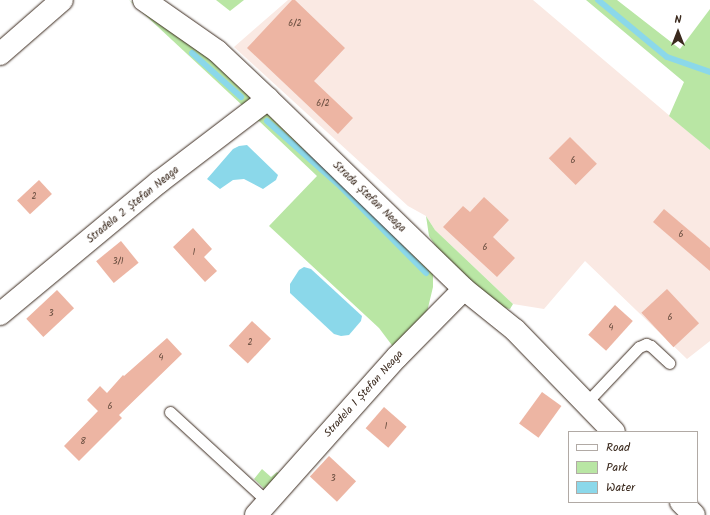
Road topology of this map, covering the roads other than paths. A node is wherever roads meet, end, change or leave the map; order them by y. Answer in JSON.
{"nodes":[{"id":1,"x":62,"y":0,"type":"edge"},
{"id":2,"x":144,"y":0,"type":"edge"},
{"id":3,"x":0,"y":54,"type":"edge"},
{"id":4,"x":268,"y":99,"type":"junction"},
{"id":5,"x":464,"y":289,"type":"junction"},
{"id":6,"x":0,"y":314,"type":"edge"},
{"id":7,"x":669,"y":363,"type":"dead end"},
{"id":8,"x":586,"y":403,"type":"junction"},
{"id":9,"x":170,"y":412,"type":"dead end"},
{"id":10,"x":613,"y":431,"type":"edge"},
{"id":11,"x":682,"y":503,"type":"edge"},
{"id":12,"x":262,"y":508,"type":"edge"},
{"id":13,"x":694,"y":515,"type":"edge"}],
"edges":[{"from":1,"to":3,"type":"street"},
{"from":2,"to":4,"type":"street","name":"Strada Ștefan Neaga"},
{"from":4,"to":5,"type":"street","name":"Strada Ștefan Neaga"},
{"from":4,"to":6,"type":"street","name":"Stradela 2 Ștefan Neaga"},
{"from":5,"to":8,"type":"street","name":"Strada Ștefan Neaga"},
{"from":5,"to":12,"type":"street","name":"Stradela 1 Ștefan Neaga"},
{"from":7,"to":8,"type":"lane"},
{"from":8,"to":10,"type":"street","name":"Strada Ștefan Neaga"},
{"from":9,"to":12,"type":"lane","name":"Stradela 1 Ștefan Neaga"},
{"from":11,"to":13,"type":"street"}]}
